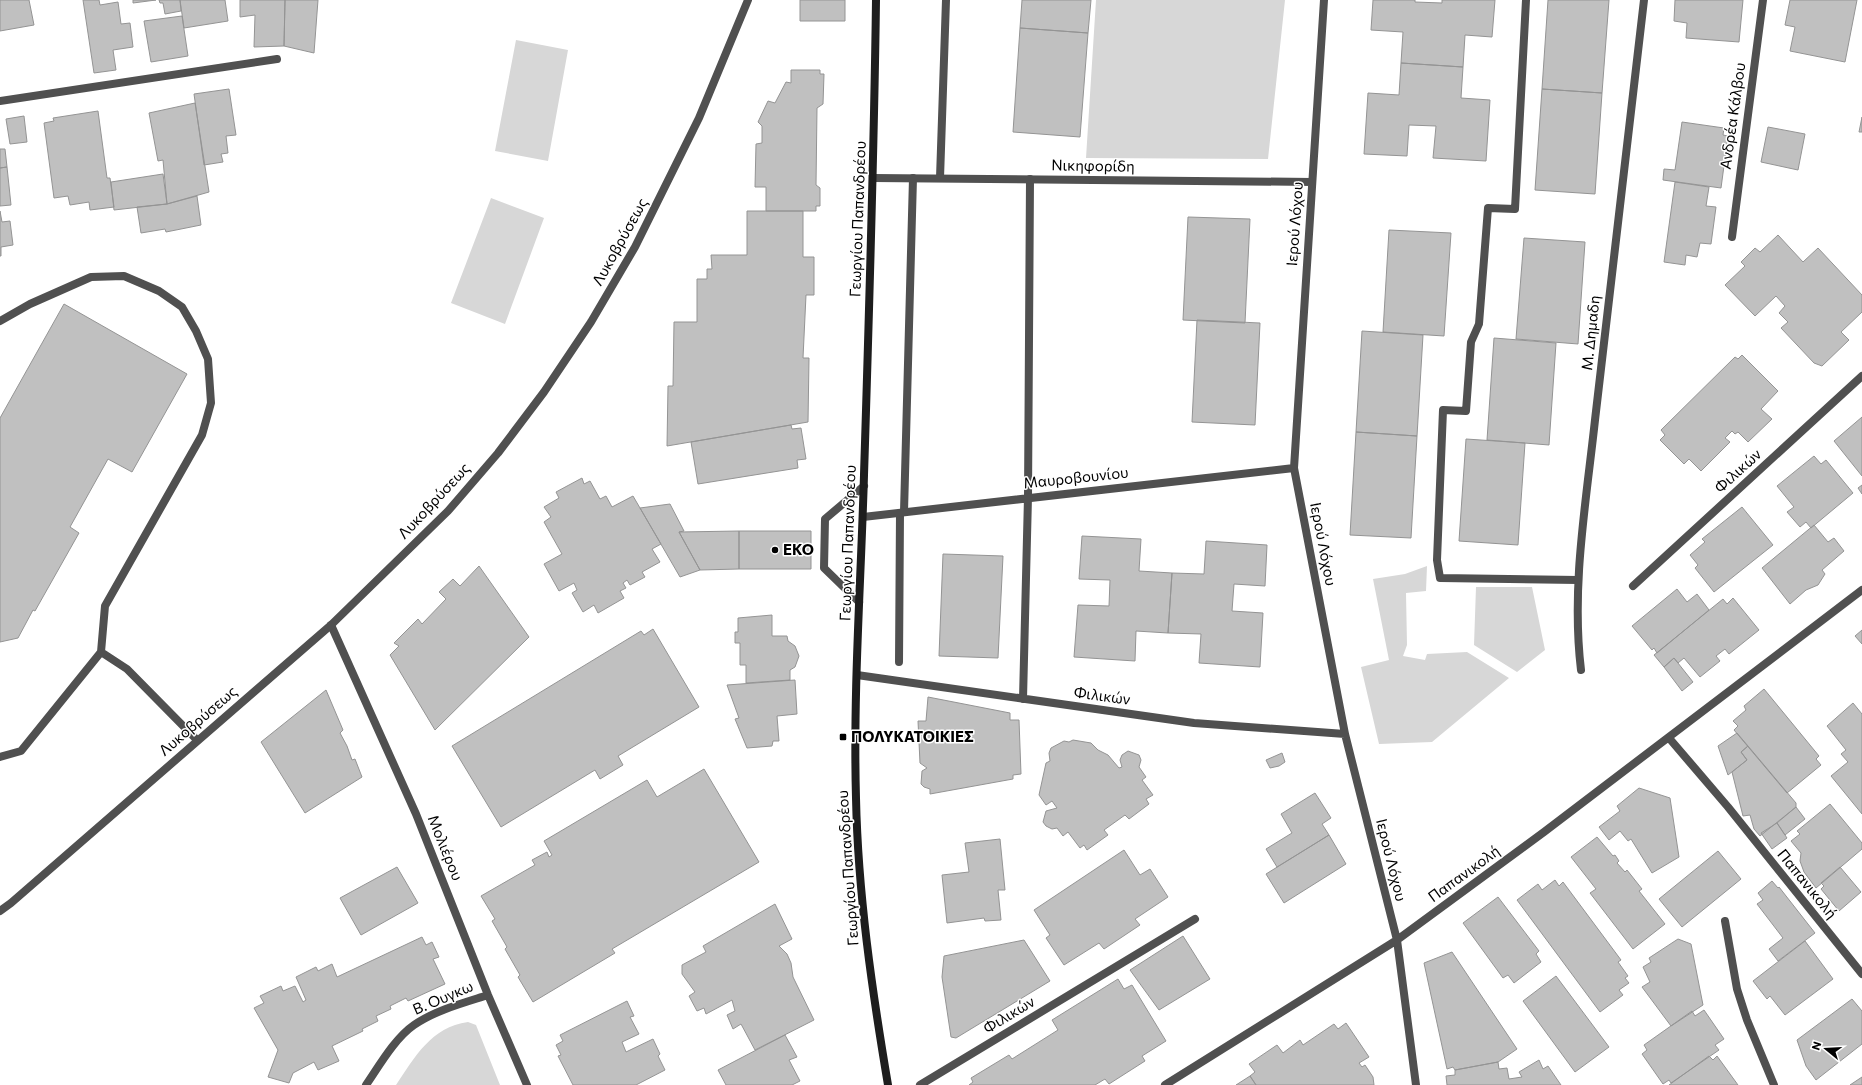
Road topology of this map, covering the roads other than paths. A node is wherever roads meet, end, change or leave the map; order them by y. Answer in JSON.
{"nodes":[{"id":1,"x":748,"y":0,"type":"edge"},
{"id":2,"x":876,"y":0,"type":"edge"},
{"id":3,"x":946,"y":0,"type":"edge"},
{"id":4,"x":1324,"y":0,"type":"edge"},
{"id":5,"x":1526,"y":0,"type":"edge"},
{"id":6,"x":1644,"y":0,"type":"edge"},
{"id":7,"x":1763,"y":0,"type":"edge"},
{"id":8,"x":277,"y":60,"type":"dead end"},
{"id":9,"x":0,"y":101,"type":"edge"},
{"id":10,"x":873,"y":178,"type":"junction"},
{"id":11,"x":913,"y":178,"type":"junction"},
{"id":12,"x":940,"y":178,"type":"junction"},
{"id":13,"x":1030,"y":179,"type":"junction"},
{"id":14,"x":1312,"y":182,"type":"junction"},
{"id":15,"x":1732,"y":237,"type":"dead end"},
{"id":16,"x":0,"y":322,"type":"edge"},
{"id":17,"x":1862,"y":376,"type":"edge"},
{"id":18,"x":1294,"y":468,"type":"junction"},
{"id":19,"x":864,"y":486,"type":"junction"},
{"id":20,"x":1028,"y":497,"type":"junction"},
{"id":21,"x":902,"y":512,"type":"junction"},
{"id":22,"x":862,"y":517,"type":"junction"},
{"id":23,"x":1578,"y":580,"type":"junction"},
{"id":24,"x":1633,"y":586,"type":"dead end"},
{"id":25,"x":1862,"y":590,"type":"edge"},
{"id":26,"x":859,"y":602,"type":"junction"},
{"id":27,"x":331,"y":625,"type":"junction"},
{"id":28,"x":101,"y":652,"type":"junction"},
{"id":29,"x":899,"y":662,"type":"dead end"},
{"id":30,"x":1580,"y":670,"type":"dead end"},
{"id":31,"x":857,"y":675,"type":"junction"},
{"id":32,"x":1023,"y":699,"type":"junction"},
{"id":33,"x":1345,"y":734,"type":"junction"},
{"id":34,"x":1669,"y":738,"type":"junction"},
{"id":35,"x":197,"y":740,"type":"junction"},
{"id":36,"x":0,"y":757,"type":"edge"},
{"id":37,"x":0,"y":911,"type":"edge"},
{"id":38,"x":1195,"y":919,"type":"dead end"},
{"id":39,"x":1724,"y":922,"type":"dead end"},
{"id":40,"x":1397,"y":940,"type":"junction"},
{"id":41,"x":1862,"y":974,"type":"edge"},
{"id":42,"x":488,"y":995,"type":"junction"},
{"id":43,"x":366,"y":1085,"type":"edge"},
{"id":44,"x":527,"y":1085,"type":"edge"},
{"id":45,"x":888,"y":1085,"type":"edge"},
{"id":46,"x":920,"y":1085,"type":"edge"},
{"id":47,"x":1165,"y":1085,"type":"edge"},
{"id":48,"x":1416,"y":1085,"type":"edge"},
{"id":49,"x":1774,"y":1085,"type":"edge"}],
"edges":[{"from":1,"to":27,"type":"street","name":"Λυκοβρύσεως"},
{"from":2,"to":10,"type":"main road","name":"Γεωργίου Παπανδρέου"},
{"from":3,"to":12,"type":"street"},
{"from":4,"to":14,"type":"street","name":"Ιερού Λόχου"},
{"from":5,"to":23,"type":"street"},
{"from":6,"to":23,"type":"street","name":"Μ. Δημαδη"},
{"from":7,"to":15,"type":"street","name":"Ανδρέα Κάλβου"},
{"from":8,"to":9,"type":"street"},
{"from":10,"to":11,"type":"street","name":"Νικηφορίδη"},
{"from":10,"to":19,"type":"main road","name":"Γεωργίου Παπανδρέου"},
{"from":11,"to":12,"type":"street","name":"Νικηφορίδη"},
{"from":11,"to":21,"type":"street"},
{"from":12,"to":13,"type":"street","name":"Νικηφορίδη"},
{"from":13,"to":14,"type":"street","name":"Νικηφορίδη"},
{"from":13,"to":20,"type":"street"},
{"from":14,"to":18,"type":"street","name":"Ιερού Λόχου"},
{"from":16,"to":28,"type":"street"},
{"from":17,"to":24,"type":"street","name":"Φιλικών"},
{"from":18,"to":20,"type":"street","name":"Μαυροβουνίου"},
{"from":18,"to":33,"type":"street","name":"Ιερού Λόχου"},
{"from":19,"to":22,"type":"main road","name":"Γεωργίου Παπανδρέου"},
{"from":19,"to":26,"type":"street"},
{"from":20,"to":21,"type":"street","name":"Μαυροβουνίου"},
{"from":20,"to":32,"type":"street"},
{"from":21,"to":22,"type":"street","name":"Μαυροβουνίου"},
{"from":21,"to":29,"type":"street"},
{"from":22,"to":26,"type":"main road","name":"Γεωργίου Παπανδρέου"},
{"from":23,"to":30,"type":"street","name":"Μ. Δημαδη"},
{"from":25,"to":34,"type":"street","name":"Παπανικολή"},
{"from":26,"to":31,"type":"main road","name":"Γεωργίου Παπανδρέου"},
{"from":27,"to":35,"type":"street","name":"Λυκοβρύσεως"},
{"from":27,"to":42,"type":"street","name":"Μολιέρου"},
{"from":28,"to":35,"type":"street"},
{"from":28,"to":36,"type":"street"},
{"from":31,"to":32,"type":"street","name":"Φιλικών"},
{"from":31,"to":45,"type":"main road","name":"Γεωργίου Παπανδρέου"},
{"from":32,"to":33,"type":"street","name":"Φιλικών"},
{"from":33,"to":40,"type":"street","name":"Ιερού Λόχου"},
{"from":34,"to":40,"type":"street","name":"Παπανικολή"},
{"from":34,"to":41,"type":"street","name":"Παπανικολή"},
{"from":35,"to":37,"type":"street","name":"Λυκοβρύσεως"},
{"from":38,"to":46,"type":"street","name":"Φιλικών"},
{"from":39,"to":49,"type":"street"},
{"from":40,"to":47,"type":"street","name":"Παπανικολή"},
{"from":40,"to":48,"type":"street","name":"Ιερού Λόχου"},
{"from":42,"to":43,"type":"street","name":"Β. Ουγκω"},
{"from":42,"to":44,"type":"street","name":"Μολιέρου"}]}
